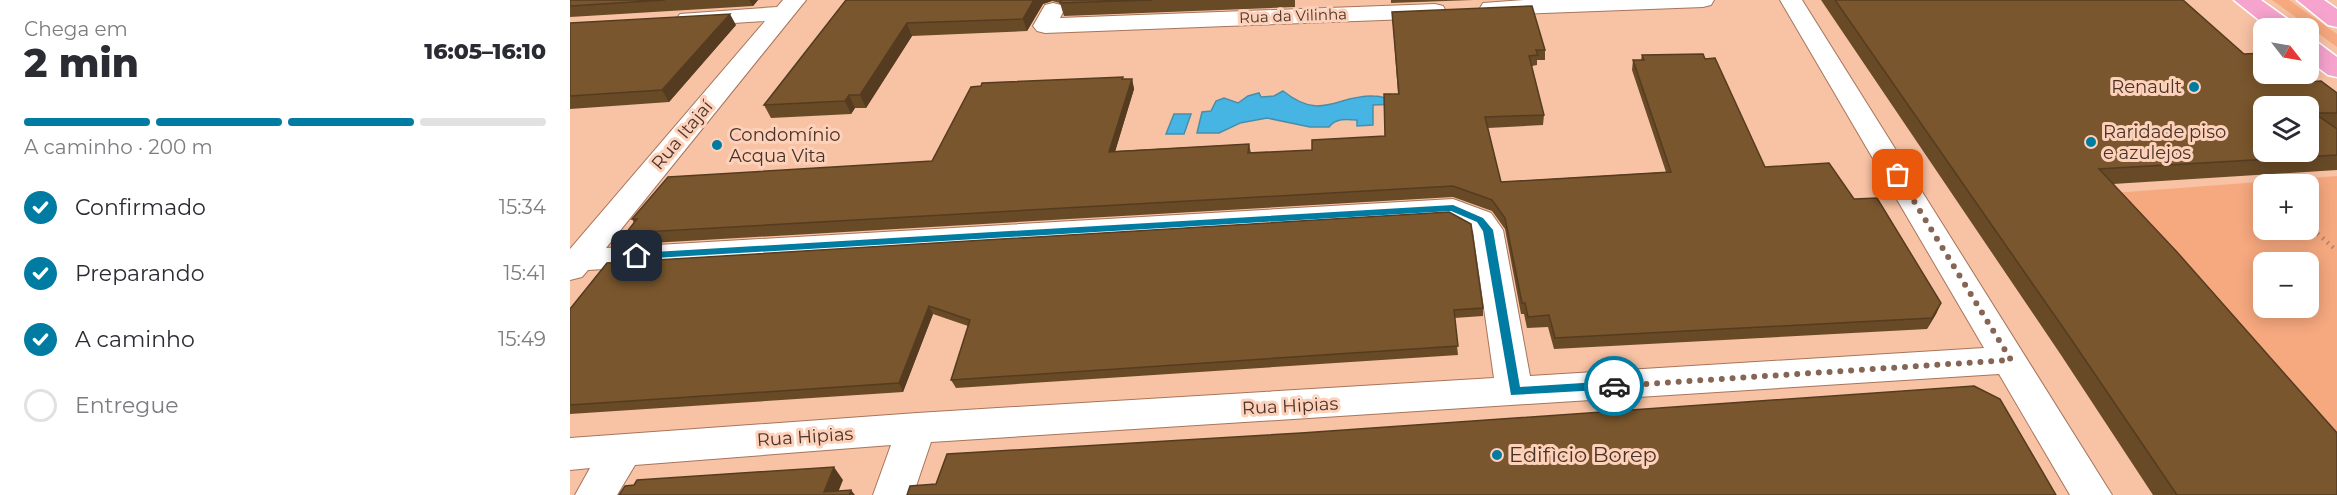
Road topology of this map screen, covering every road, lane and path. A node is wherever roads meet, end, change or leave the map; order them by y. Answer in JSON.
{"nodes":[{"id":1,"x":1703,"y":0,"type":"edge"},
{"id":2,"x":1791,"y":0,"type":"edge"},
{"id":3,"x":2246,"y":0,"type":"edge"},
{"id":4,"x":2309,"y":0,"type":"edge"},
{"id":5,"x":790,"y":7,"type":"edge"},
{"id":6,"x":1053,"y":10,"type":"dead end"},
{"id":7,"x":2270,"y":18,"type":"edge"},
{"id":8,"x":2337,"y":20,"type":"edge"},
{"id":9,"x":666,"y":21,"type":"edge"},
{"id":10,"x":2319,"y":55,"type":"edge"},
{"id":11,"x":2337,"y":69,"type":"edge"},
{"id":12,"x":2319,"y":235,"type":"edge"},
{"id":13,"x":2337,"y":251,"type":"edge"},
{"id":14,"x":574,"y":265,"type":"edge"},
{"id":15,"x":2011,"y":360,"type":"junction"},
{"id":16,"x":1515,"y":392,"type":"junction"},
{"id":17,"x":917,"y":428,"type":"junction"},
{"id":18,"x":623,"y":450,"type":"junction"},
{"id":19,"x":570,"y":454,"type":"edge"},
{"id":20,"x":595,"y":495,"type":"edge"},
{"id":21,"x":892,"y":495,"type":"edge"},
{"id":22,"x":2092,"y":495,"type":"edge"}],
"edges":[{"from":1,"to":6,"type":"street","name":"Rua da Vilinha"},
{"from":2,"to":15,"type":"street"},
{"from":3,"to":7,"type":"highway"},
{"from":4,"to":8,"type":"highway"},
{"from":5,"to":9,"type":"street"},
{"from":5,"to":14,"type":"street","name":"Rua Itajaí"},
{"from":10,"to":11,"type":"highway"},
{"from":12,"to":13,"type":"path"},
{"from":14,"to":16,"type":"street"},
{"from":15,"to":16,"type":"street","name":"Rua Hipias"},
{"from":15,"to":22,"type":"street"},
{"from":16,"to":17,"type":"street","name":"Rua Hipias"},
{"from":17,"to":18,"type":"street","name":"Rua Hipias"},
{"from":17,"to":21,"type":"street"},
{"from":18,"to":19,"type":"street","name":"Rua Hipias"},
{"from":18,"to":20,"type":"street"}]}
